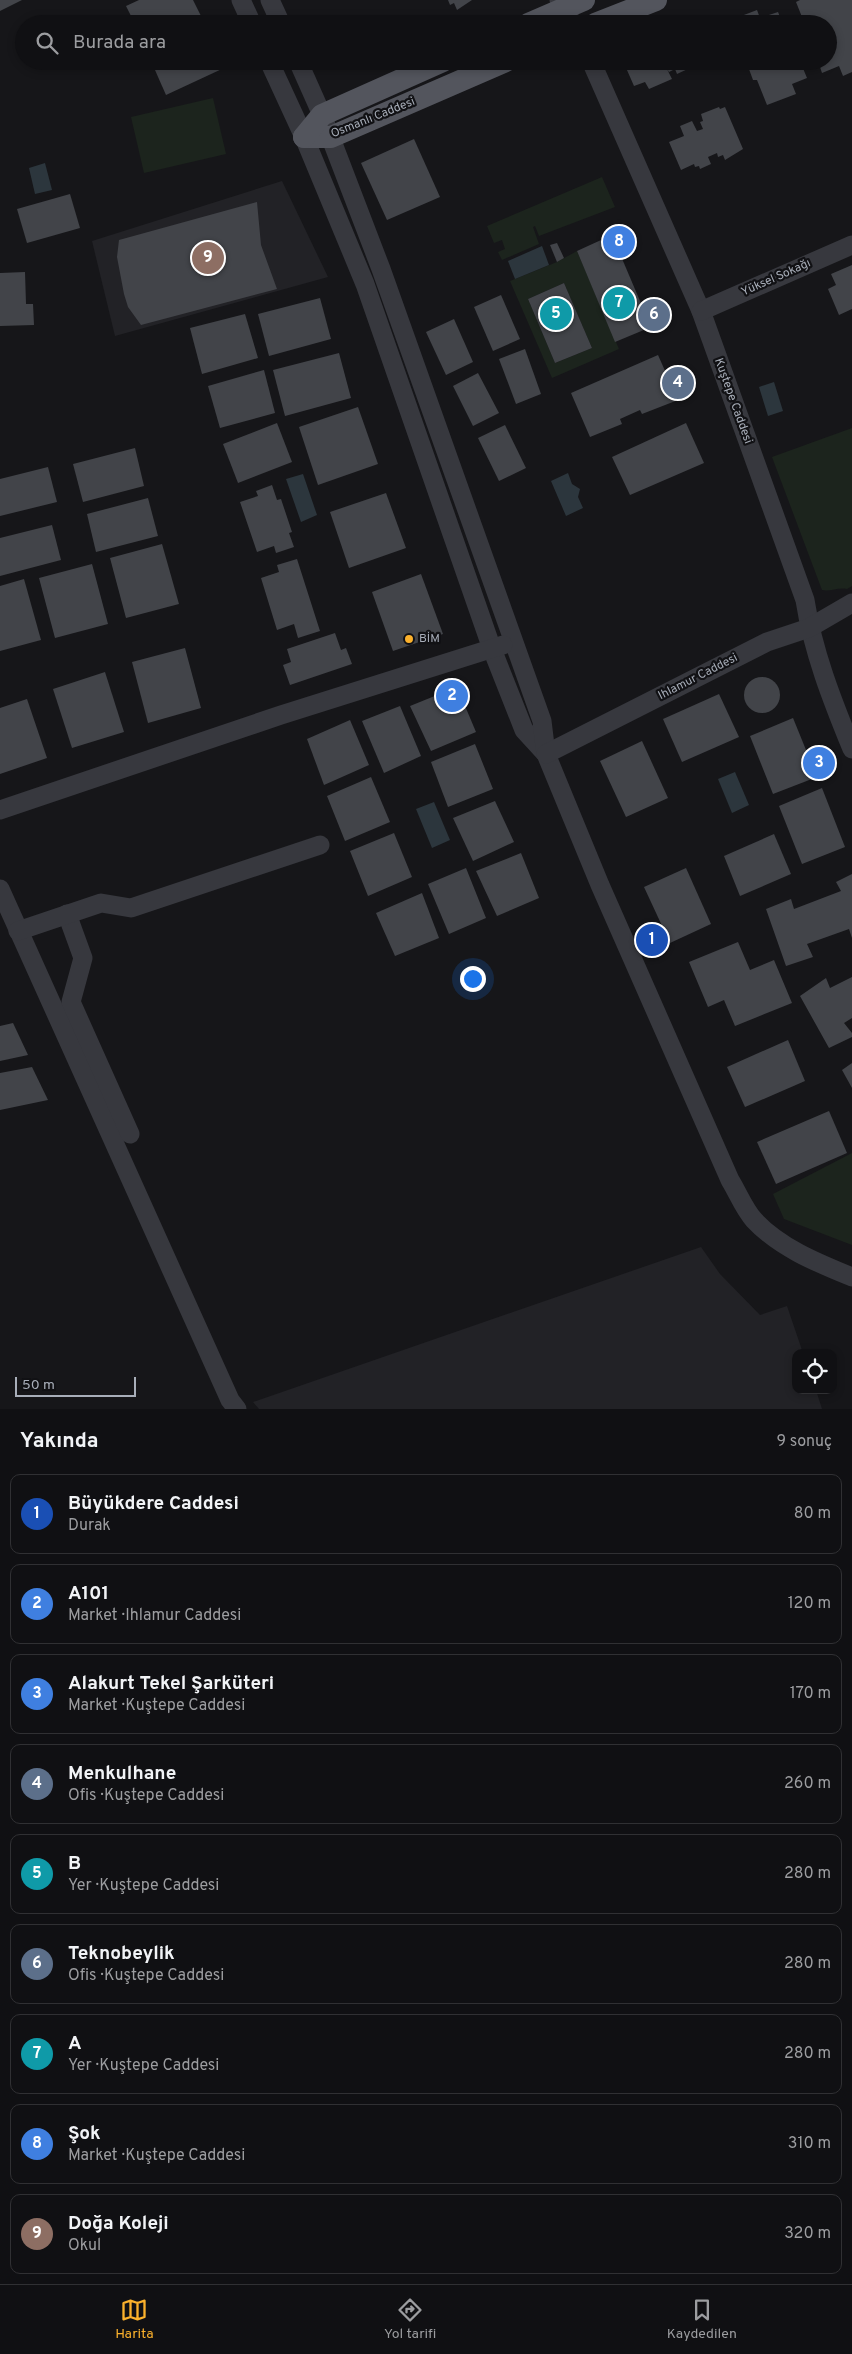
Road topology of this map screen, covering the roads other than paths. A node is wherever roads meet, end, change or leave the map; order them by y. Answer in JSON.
{"nodes":[{"id":1,"x":241,"y":0,"type":"edge"},
{"id":2,"x":270,"y":0,"type":"edge"},
{"id":3,"x":656,"y":0,"type":"edge"},
{"id":4,"x":570,"y":8,"type":"edge"},
{"id":5,"x":248,"y":15,"type":"edge"},
{"id":6,"x":277,"y":15,"type":"edge"},
{"id":7,"x":552,"y":15,"type":"edge"},
{"id":8,"x":618,"y":15,"type":"edge"},
{"id":9,"x":273,"y":70,"type":"edge"},
{"id":10,"x":302,"y":70,"type":"edge"},
{"id":11,"x":423,"y":70,"type":"edge"},
{"id":12,"x":485,"y":70,"type":"edge"},
{"id":13,"x":595,"y":70,"type":"edge"},
{"id":14,"x":322,"y":115,"type":"junction"},
{"id":15,"x":304,"y":137,"type":"junction"},
{"id":16,"x":331,"y":137,"type":"junction"},
{"id":17,"x":852,"y":245,"type":"edge"},
{"id":18,"x":701,"y":311,"type":"junction"},
{"id":19,"x":852,"y":603,"type":"edge"},
{"id":20,"x":809,"y":628,"type":"junction"},
{"id":21,"x":513,"y":640,"type":"junction"},
{"id":22,"x":492,"y":649,"type":"junction"},
{"id":23,"x":852,"y":749,"type":"edge"},
{"id":24,"x":546,"y":754,"type":"junction"},
{"id":25,"x":0,"y":810,"type":"edge"},
{"id":26,"x":320,"y":845,"type":"dead end"},
{"id":27,"x":0,"y":889,"type":"edge"},
{"id":28,"x":67,"y":914,"type":"junction"},
{"id":29,"x":18,"y":930,"type":"junction"},
{"id":30,"x":130,"y":1134,"type":"dead end"},
{"id":31,"x":852,"y":1277,"type":"edge"},
{"id":32,"x":237,"y":1409,"type":"edge"}],
"edges":[{"from":1,"to":5,"type":"street"},
{"from":2,"to":6,"type":"street"},
{"from":3,"to":8,"type":"main road"},
{"from":4,"to":7,"type":"main road"},
{"from":9,"to":15,"type":"street"},
{"from":10,"to":14,"type":"street"},
{"from":11,"to":14,"type":"main road","name":"Osmanlı Caddesi"},
{"from":12,"to":16,"type":"main road","name":"Osmanlı Caddesi"},
{"from":13,"to":18,"type":"street","name":"Kuştepe Caddesi"},
{"from":14,"to":15,"type":"main road","name":"Osmanlı Caddesi"},
{"from":14,"to":16,"type":"street"},
{"from":15,"to":16,"type":"main road","name":"Osmanlı Caddesi"},
{"from":15,"to":22,"type":"street"},
{"from":16,"to":21,"type":"street"},
{"from":17,"to":18,"type":"street","name":"Yüksel Sokağı"},
{"from":18,"to":20,"type":"street","name":"Kuştepe Caddesi"},
{"from":19,"to":20,"type":"street","name":"Ihlamur Caddesi"},
{"from":20,"to":23,"type":"street","name":"Kuştepe Caddesi"},
{"from":20,"to":24,"type":"street","name":"Ihlamur Caddesi"},
{"from":21,"to":22,"type":"street"},
{"from":21,"to":24,"type":"street"},
{"from":22,"to":24,"type":"street"},
{"from":22,"to":25,"type":"street"},
{"from":24,"to":31,"type":"street"},
{"from":26,"to":28,"type":"street"},
{"from":27,"to":29,"type":"street"},
{"from":28,"to":29,"type":"street"},
{"from":28,"to":30,"type":"street"},
{"from":29,"to":32,"type":"street"}]}
